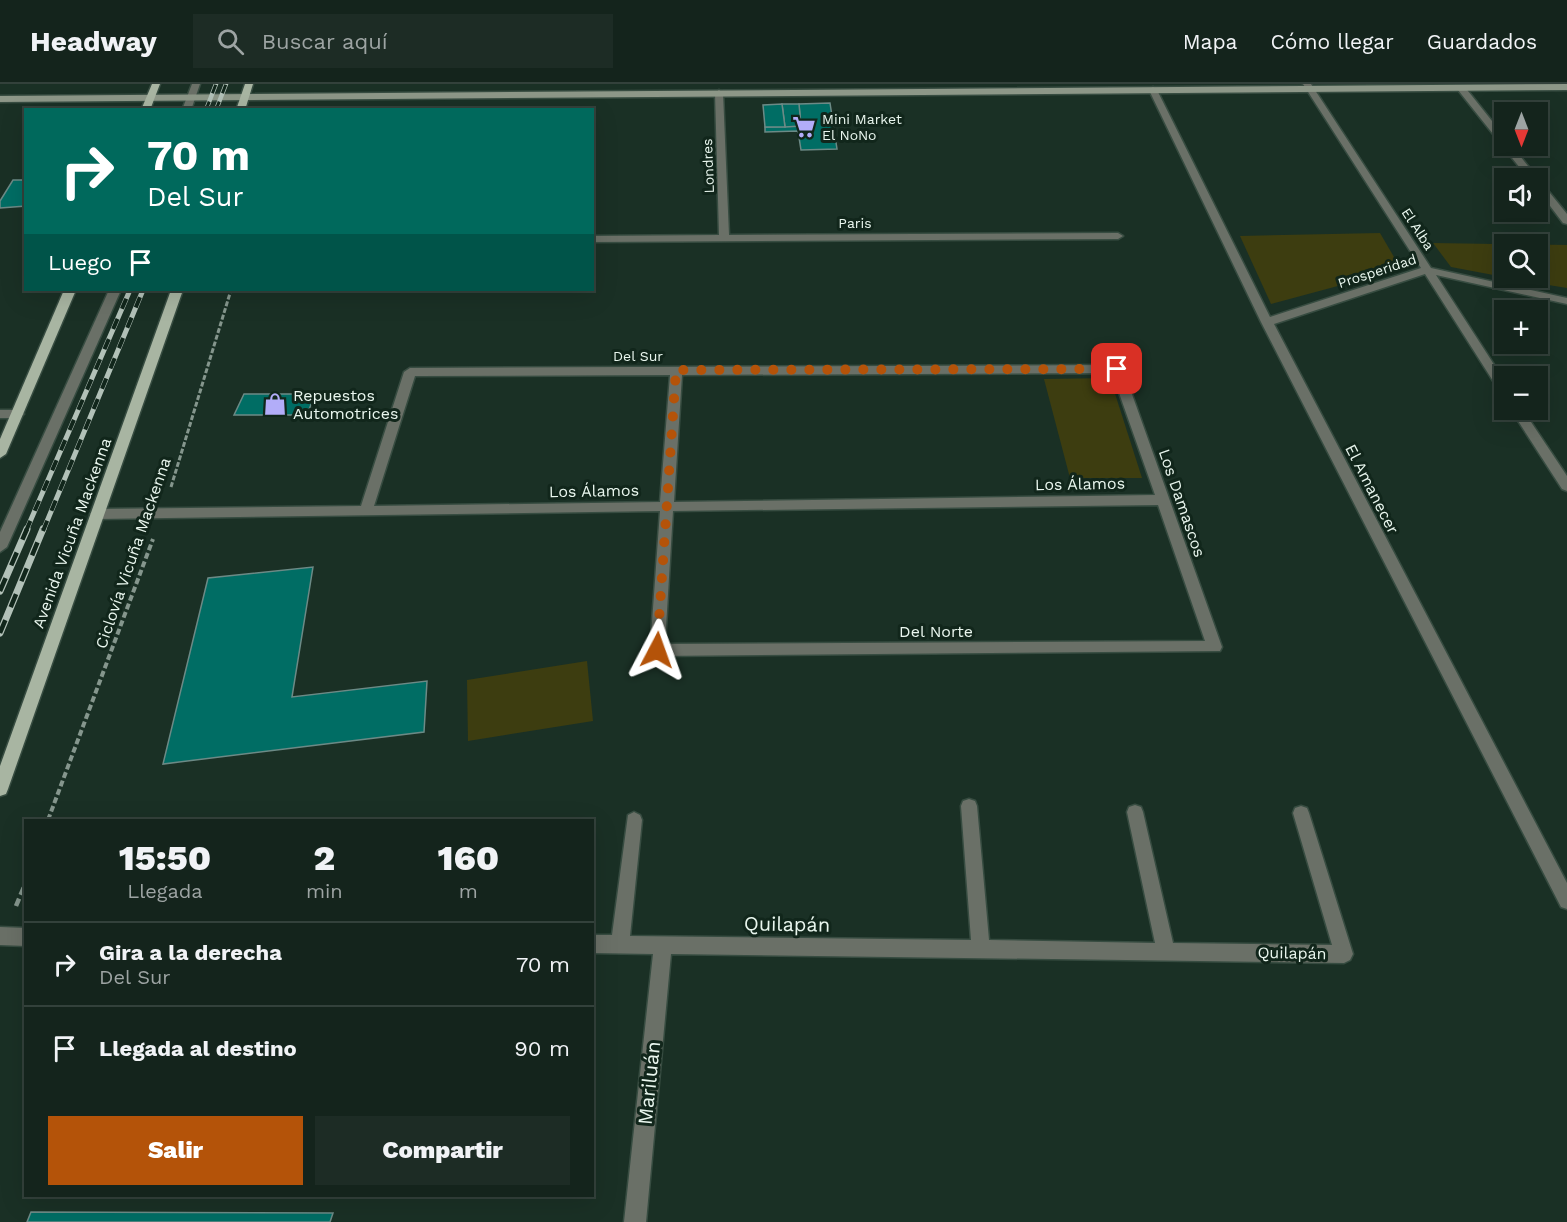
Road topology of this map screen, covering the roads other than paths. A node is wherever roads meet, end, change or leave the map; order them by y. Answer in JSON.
{"nodes":[{"id":1,"x":156,"y":84,"type":"edge"},
{"id":2,"x":196,"y":84,"type":"edge"},
{"id":3,"x":249,"y":84,"type":"edge"},
{"id":4,"x":1308,"y":87,"type":"edge"},
{"id":5,"x":1567,"y":87,"type":"edge"},
{"id":6,"x":858,"y":88,"type":"edge"},
{"id":7,"x":1461,"y":88,"type":"junction"},
{"id":8,"x":1153,"y":90,"type":"junction"},
{"id":9,"x":719,"y":93,"type":"junction"},
{"id":10,"x":244,"y":96,"type":"junction"},
{"id":11,"x":149,"y":97,"type":"junction"},
{"id":12,"x":191,"y":97,"type":"junction"},
{"id":13,"x":0,"y":99,"type":"edge"},
{"id":14,"x":146,"y":108,"type":"edge"},
{"id":15,"x":187,"y":108,"type":"edge"},
{"id":16,"x":241,"y":108,"type":"edge"},
{"id":17,"x":1494,"y":129,"type":"edge"},
{"id":18,"x":1516,"y":156,"type":"edge"},
{"id":19,"x":1525,"y":168,"type":"edge"},
{"id":20,"x":1548,"y":196,"type":"edge"},
{"id":21,"x":1567,"y":220,"type":"edge"},
{"id":22,"x":1118,"y":236,"type":"dead end"},
{"id":23,"x":724,"y":238,"type":"junction"},
{"id":24,"x":594,"y":239,"type":"edge"},
{"id":25,"x":1427,"y":270,"type":"junction"},
{"id":26,"x":70,"y":291,"type":"edge"},
{"id":27,"x":115,"y":291,"type":"edge"},
{"id":28,"x":177,"y":291,"type":"edge"},
{"id":29,"x":1567,"y":301,"type":"edge"},
{"id":30,"x":1268,"y":322,"type":"junction"},
{"id":31,"x":1117,"y":369,"type":"joint"},
{"id":32,"x":676,"y":370,"type":"junction"},
{"id":33,"x":1494,"y":374,"type":"edge"},
{"id":34,"x":0,"y":414,"type":"edge"},
{"id":35,"x":18,"y":414,"type":"junction"},
{"id":36,"x":1524,"y":420,"type":"edge"},
{"id":37,"x":0,"y":454,"type":"edge"},
{"id":38,"x":1567,"y":486,"type":"edge"},
{"id":39,"x":1164,"y":500,"type":"junction"},
{"id":40,"x":667,"y":506,"type":"junction"},
{"id":41,"x":366,"y":511,"type":"junction"},
{"id":42,"x":97,"y":514,"type":"junction"},
{"id":43,"x":0,"y":547,"type":"edge"},
{"id":44,"x":1215,"y":647,"type":"joint"},
{"id":45,"x":0,"y":789,"type":"edge"},
{"id":46,"x":969,"y":806,"type":"dead end"},
{"id":47,"x":1135,"y":812,"type":"dead end"},
{"id":48,"x":1301,"y":813,"type":"dead end"},
{"id":49,"x":634,"y":820,"type":"dead end"},
{"id":50,"x":1567,"y":901,"type":"edge"},
{"id":51,"x":0,"y":936,"type":"edge"},
{"id":52,"x":24,"y":937,"type":"edge"},
{"id":53,"x":594,"y":944,"type":"edge"},
{"id":54,"x":620,"y":944,"type":"junction"},
{"id":55,"x":663,"y":945,"type":"junction"},
{"id":56,"x":981,"y":949,"type":"junction"},
{"id":57,"x":1166,"y":951,"type":"junction"},
{"id":58,"x":635,"y":1222,"type":"edge"}],
"edges":[{"from":1,"to":11,"type":"main road"},
{"from":2,"to":12,"type":"street"},
{"from":3,"to":10,"type":"main road"},
{"from":4,"to":7,"type":"street"},
{"from":4,"to":8,"type":"street"},
{"from":4,"to":25,"type":"street","name":"El Alba"},
{"from":5,"to":7,"type":"street"},
{"from":6,"to":8,"type":"street"},
{"from":6,"to":9,"type":"street"},
{"from":7,"to":17,"type":"street"},
{"from":8,"to":30,"type":"street","name":"El Amanecer"},
{"from":9,"to":10,"type":"street"},
{"from":9,"to":23,"type":"street","name":"Londres"},
{"from":10,"to":12,"type":"street"},
{"from":10,"to":16,"type":"main road"},
{"from":11,"to":12,"type":"street"},
{"from":11,"to":13,"type":"street"},
{"from":11,"to":14,"type":"main road"},
{"from":12,"to":15,"type":"street"},
{"from":18,"to":19,"type":"street"},
{"from":20,"to":21,"type":"street"},
{"from":22,"to":23,"type":"street","name":"Paris"},
{"from":23,"to":24,"type":"street","name":"Paris"},
{"from":25,"to":29,"type":"street","name":"Prosperidad"},
{"from":25,"to":30,"type":"street","name":"Prosperidad"},
{"from":25,"to":33,"type":"street","name":"El Alba"},
{"from":26,"to":35,"type":"main road"},
{"from":27,"to":43,"type":"street"},
{"from":28,"to":42,"type":"main road","name":"Avenida Vicuña Mackenna"},
{"from":30,"to":50,"type":"street","name":"El Amanecer"},
{"from":31,"to":32,"type":"street","name":"Del Sur"},
{"from":31,"to":39,"type":"street","name":"Los Damascos"},
{"from":32,"to":40,"type":"street"},
{"from":32,"to":41,"type":"street","name":"Del Sur"},
{"from":34,"to":35,"type":"street"},
{"from":35,"to":37,"type":"main road"},
{"from":36,"to":38,"type":"street"},
{"from":39,"to":40,"type":"street","name":"Los Álamos"},
{"from":39,"to":44,"type":"street","name":"Los Damascos"},
{"from":40,"to":41,"type":"street","name":"Los Álamos"},
{"from":40,"to":44,"type":"street","name":"Del Norte"},
{"from":41,"to":42,"type":"street","name":"Los Álamos"},
{"from":42,"to":45,"type":"main road","name":"Avenida Vicuña Mackenna"},
{"from":46,"to":56,"type":"street"},
{"from":47,"to":57,"type":"street"},
{"from":48,"to":57,"type":"street","name":"Quilapán"},
{"from":49,"to":54,"type":"street"},
{"from":51,"to":52,"type":"street"},
{"from":53,"to":54,"type":"street","name":"Quilapán"},
{"from":54,"to":55,"type":"street","name":"Quilapán"},
{"from":55,"to":56,"type":"street","name":"Quilapán"},
{"from":55,"to":58,"type":"street","name":"Mariluán"},
{"from":56,"to":57,"type":"street","name":"Quilapán"}]}
